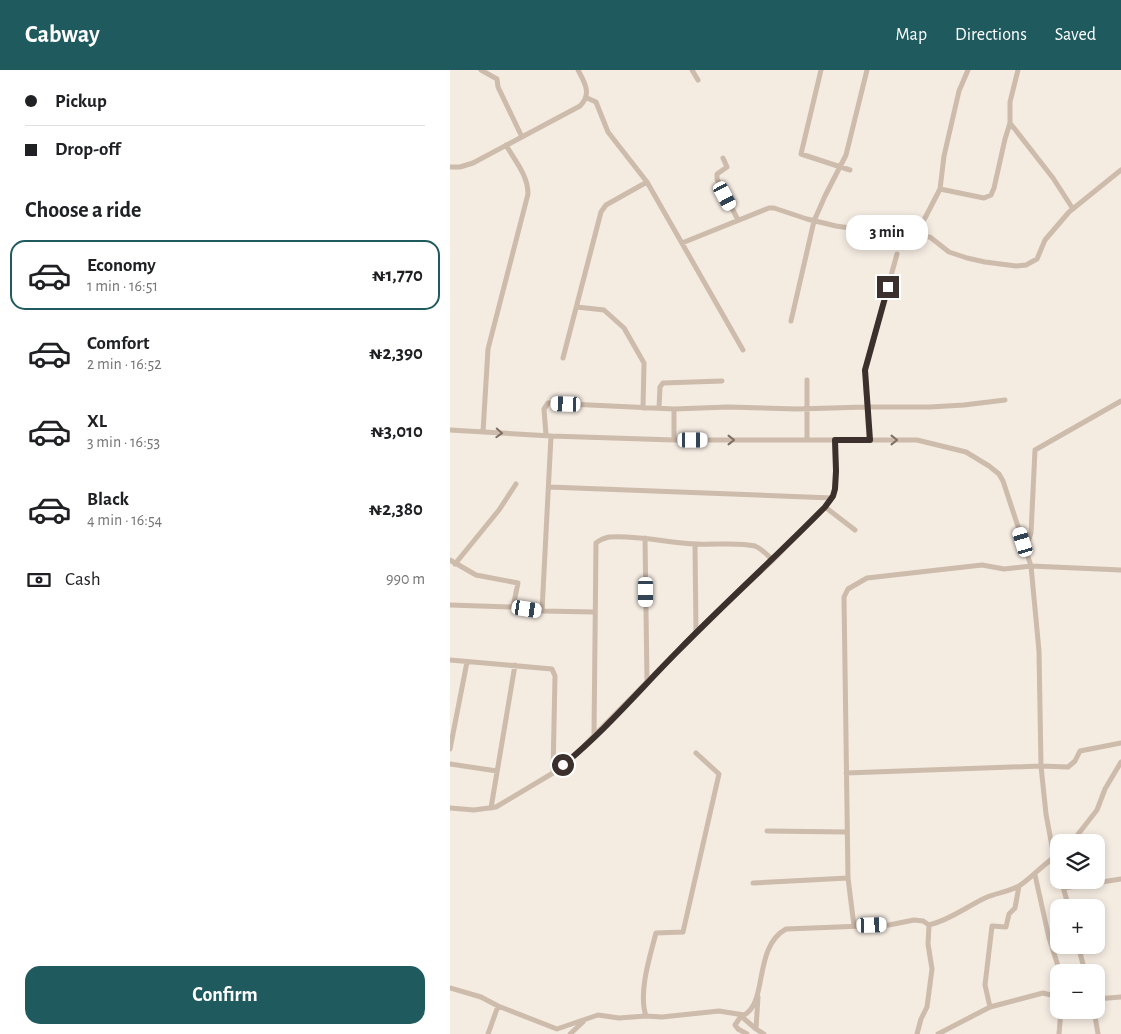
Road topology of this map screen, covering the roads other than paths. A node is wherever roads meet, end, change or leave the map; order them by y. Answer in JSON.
{"nodes":[{"id":1,"x":481,"y":70,"type":"edge"},
{"id":2,"x":578,"y":70,"type":"edge"},
{"id":3,"x":692,"y":70,"type":"edge"},
{"id":4,"x":821,"y":70,"type":"edge"},
{"id":5,"x":867,"y":70,"type":"edge"},
{"id":6,"x":968,"y":70,"type":"edge"},
{"id":7,"x":1018,"y":70,"type":"edge"},
{"id":8,"x":698,"y":80,"type":"dead end"},
{"id":9,"x":587,"y":98,"type":"junction"},
{"id":10,"x":1010,"y":123,"type":"junction"},
{"id":11,"x":522,"y":137,"type":"junction"},
{"id":12,"x":506,"y":146,"type":"junction"},
{"id":13,"x":723,"y":158,"type":"dead end"},
{"id":14,"x":450,"y":167,"type":"edge"},
{"id":15,"x":840,"y":167,"type":"junction"},
{"id":16,"x":850,"y":170,"type":"dead end"},
{"id":17,"x":1121,"y":170,"type":"edge"},
{"id":18,"x":647,"y":182,"type":"junction"},
{"id":19,"x":940,"y":189,"type":"junction"},
{"id":20,"x":1073,"y":209,"type":"junction"},
{"id":21,"x":738,"y":220,"type":"junction"},
{"id":22,"x":814,"y":221,"type":"junction"},
{"id":23,"x":913,"y":237,"type":"junction"},
{"id":24,"x":682,"y":243,"type":"junction"},
{"id":25,"x":897,"y":254,"type":"dead end"},
{"id":26,"x":577,"y":307,"type":"junction"},
{"id":27,"x":791,"y":321,"type":"dead end"},
{"id":28,"x":743,"y":350,"type":"dead end"},
{"id":29,"x":563,"y":358,"type":"dead end"},
{"id":30,"x":808,"y":380,"type":"dead end"},
{"id":31,"x":722,"y":381,"type":"dead end"},
{"id":32,"x":1005,"y":400,"type":"dead end"},
{"id":33,"x":1121,"y":401,"type":"edge"},
{"id":34,"x":866,"y":406,"type":"junction"},
{"id":35,"x":643,"y":408,"type":"junction"},
{"id":36,"x":658,"y":408,"type":"junction"},
{"id":37,"x":674,"y":409,"type":"junction"},
{"id":38,"x":807,"y":409,"type":"junction"},
{"id":39,"x":450,"y":430,"type":"edge"},
{"id":40,"x":483,"y":432,"type":"junction"},
{"id":41,"x":549,"y":436,"type":"junction"},
{"id":42,"x":674,"y":440,"type":"junction"},
{"id":43,"x":807,"y":440,"type":"junction"},
{"id":44,"x":835,"y":440,"type":"junction"},
{"id":45,"x":870,"y":440,"type":"junction"},
{"id":46,"x":516,"y":484,"type":"dead end"},
{"id":47,"x":549,"y":487,"type":"junction"},
{"id":48,"x":832,"y":498,"type":"junction"},
{"id":49,"x":825,"y":507,"type":"junction"},
{"id":50,"x":855,"y":530,"type":"dead end"},
{"id":51,"x":645,"y":538,"type":"junction"},
{"id":52,"x":1023,"y":542,"type":"junction"},
{"id":53,"x":695,"y":544,"type":"junction"},
{"id":54,"x":773,"y":560,"type":"junction"},
{"id":55,"x":453,"y":562,"type":"edge"},
{"id":56,"x":1031,"y":566,"type":"junction"},
{"id":57,"x":1121,"y":570,"type":"edge"},
{"id":58,"x":450,"y":605,"type":"edge"},
{"id":59,"x":512,"y":607,"type":"junction"},
{"id":60,"x":542,"y":611,"type":"junction"},
{"id":61,"x":594,"y":612,"type":"junction"},
{"id":62,"x":696,"y":632,"type":"junction"},
{"id":63,"x":450,"y":660,"type":"edge"},
{"id":64,"x":468,"y":662,"type":"junction"},
{"id":65,"x":514,"y":665,"type":"junction"},
{"id":66,"x":647,"y":682,"type":"junction"},
{"id":67,"x":594,"y":737,"type":"junction"},
{"id":68,"x":1121,"y":743,"type":"edge"},
{"id":69,"x":450,"y":749,"type":"edge"},
{"id":70,"x":696,"y":753,"type":"dead end"},
{"id":71,"x":1121,"y":762,"type":"edge"},
{"id":72,"x":450,"y":764,"type":"edge"},
{"id":73,"x":1041,"y":766,"type":"junction"},
{"id":74,"x":497,"y":771,"type":"junction"},
{"id":75,"x":553,"y":773,"type":"junction"},
{"id":76,"x":846,"y":773,"type":"junction"},
{"id":77,"x":450,"y":808,"type":"edge"},
{"id":78,"x":490,"y":808,"type":"junction"},
{"id":79,"x":767,"y":831,"type":"dead end"},
{"id":80,"x":847,"y":832,"type":"junction"},
{"id":81,"x":1051,"y":834,"type":"edge"},
{"id":82,"x":1078,"y":834,"type":"edge"},
{"id":83,"x":1050,"y":861,"type":"edge"},
{"id":84,"x":1035,"y":875,"type":"junction"},
{"id":85,"x":848,"y":878,"type":"junction"},
{"id":86,"x":1121,"y":880,"type":"edge"},
{"id":87,"x":1105,"y":882,"type":"edge"},
{"id":88,"x":754,"y":883,"type":"dead end"},
{"id":89,"x":1019,"y":886,"type":"junction"},
{"id":90,"x":929,"y":925,"type":"junction"},
{"id":91,"x":854,"y":926,"type":"junction"},
{"id":92,"x":1057,"y":964,"type":"edge"},
{"id":93,"x":450,"y":988,"type":"edge"},
{"id":94,"x":758,"y":991,"type":"junction"},
{"id":95,"x":1050,"y":995,"type":"edge"},
{"id":96,"x":1121,"y":997,"type":"edge"},
{"id":97,"x":1105,"y":998,"type":"edge"},
{"id":98,"x":498,"y":1006,"type":"junction"},
{"id":99,"x":990,"y":1007,"type":"junction"},
{"id":100,"x":646,"y":1016,"type":"junction"},
{"id":101,"x":741,"y":1016,"type":"junction"},
{"id":102,"x":1060,"y":1019,"type":"edge"},
{"id":103,"x":1096,"y":1019,"type":"edge"},
{"id":104,"x":585,"y":1020,"type":"junction"},
{"id":105,"x":756,"y":1029,"type":"junction"},
{"id":106,"x":488,"y":1034,"type":"edge"},
{"id":107,"x":570,"y":1034,"type":"edge"},
{"id":108,"x":747,"y":1034,"type":"edge"},
{"id":109,"x":764,"y":1034,"type":"edge"},
{"id":110,"x":917,"y":1034,"type":"edge"},
{"id":111,"x":938,"y":1034,"type":"edge"},
{"id":112,"x":1059,"y":1034,"type":"edge"},
{"id":113,"x":1098,"y":1034,"type":"edge"}],
"edges":[{"from":1,"to":11,"type":"street"},
{"from":2,"to":9,"type":"street"},
{"from":3,"to":8,"type":"street"},
{"from":4,"to":15,"type":"street"},
{"from":5,"to":15,"type":"street"},
{"from":6,"to":19,"type":"street"},
{"from":7,"to":10,"type":"street"},
{"from":9,"to":11,"type":"street"},
{"from":9,"to":18,"type":"street"},
{"from":10,"to":19,"type":"street"},
{"from":10,"to":20,"type":"street"},
{"from":11,"to":12,"type":"street"},
{"from":12,"to":14,"type":"street"},
{"from":12,"to":40,"type":"street"},
{"from":13,"to":21,"type":"street"},
{"from":15,"to":16,"type":"street"},
{"from":15,"to":22,"type":"street"},
{"from":17,"to":20,"type":"street"},
{"from":18,"to":24,"type":"street"},
{"from":18,"to":26,"type":"street"},
{"from":19,"to":23,"type":"street"},
{"from":20,"to":23,"type":"street"},
{"from":21,"to":22,"type":"street"},
{"from":21,"to":24,"type":"street"},
{"from":22,"to":23,"type":"street"},
{"from":22,"to":27,"type":"street"},
{"from":24,"to":28,"type":"street"},
{"from":25,"to":34,"type":"street"},
{"from":26,"to":29,"type":"street"},
{"from":26,"to":35,"type":"street"},
{"from":30,"to":38,"type":"street"},
{"from":31,"to":36,"type":"street"},
{"from":32,"to":34,"type":"street"},
{"from":33,"to":52,"type":"street"},
{"from":34,"to":38,"type":"street"},
{"from":34,"to":45,"type":"street"},
{"from":35,"to":36,"type":"street"},
{"from":35,"to":41,"type":"street"},
{"from":36,"to":37,"type":"street"},
{"from":37,"to":38,"type":"street"},
{"from":37,"to":42,"type":"street"},
{"from":38,"to":43,"type":"street"},
{"from":39,"to":40,"type":"street"},
{"from":40,"to":41,"type":"street","one_way":true},
{"from":41,"to":42,"type":"street"},
{"from":41,"to":47,"type":"street"},
{"from":42,"to":43,"type":"street","one_way":true},
{"from":43,"to":44,"type":"street"},
{"from":44,"to":45,"type":"street"},
{"from":44,"to":48,"type":"street"},
{"from":45,"to":52,"type":"street","one_way":true},
{"from":46,"to":55,"type":"street"},
{"from":47,"to":48,"type":"street"},
{"from":47,"to":60,"type":"street"},
{"from":48,"to":49,"type":"street"},
{"from":49,"to":50,"type":"street"},
{"from":49,"to":54,"type":"street"},
{"from":51,"to":53,"type":"street"},
{"from":51,"to":61,"type":"street"},
{"from":51,"to":66,"type":"street"},
{"from":52,"to":56,"type":"street"},
{"from":53,"to":54,"type":"street"},
{"from":53,"to":62,"type":"street"},
{"from":54,"to":62,"type":"street"},
{"from":55,"to":59,"type":"street"},
{"from":56,"to":57,"type":"street"},
{"from":56,"to":73,"type":"street"},
{"from":56,"to":76,"type":"street"},
{"from":58,"to":59,"type":"street"},
{"from":59,"to":60,"type":"street"},
{"from":60,"to":61,"type":"street"},
{"from":61,"to":67,"type":"street"},
{"from":62,"to":66,"type":"street"},
{"from":63,"to":64,"type":"street"},
{"from":64,"to":65,"type":"street"},
{"from":64,"to":69,"type":"street"},
{"from":65,"to":74,"type":"street"},
{"from":65,"to":75,"type":"street"},
{"from":66,"to":67,"type":"street"},
{"from":67,"to":75,"type":"street"},
{"from":68,"to":73,"type":"street"},
{"from":70,"to":100,"type":"street"},
{"from":71,"to":82,"type":"street"},
{"from":72,"to":74,"type":"street"},
{"from":73,"to":76,"type":"street"},
{"from":73,"to":81,"type":"street"},
{"from":74,"to":78,"type":"street"},
{"from":75,"to":78,"type":"street"},
{"from":76,"to":80,"type":"street"},
{"from":77,"to":78,"type":"street"},
{"from":79,"to":80,"type":"street"},
{"from":80,"to":85,"type":"street"},
{"from":83,"to":84,"type":"street"},
{"from":84,"to":89,"type":"street"},
{"from":84,"to":92,"type":"street"},
{"from":85,"to":88,"type":"street"},
{"from":85,"to":91,"type":"street"},
{"from":86,"to":87,"type":"street"},
{"from":89,"to":90,"type":"street"},
{"from":89,"to":99,"type":"street"},
{"from":90,"to":91,"type":"street"},
{"from":90,"to":110,"type":"street"},
{"from":91,"to":94,"type":"street"},
{"from":93,"to":98,"type":"street"},
{"from":94,"to":101,"type":"street"},
{"from":94,"to":105,"type":"street"},
{"from":95,"to":99,"type":"street"},
{"from":96,"to":97,"type":"street"},
{"from":98,"to":104,"type":"street"},
{"from":98,"to":106,"type":"street"},
{"from":99,"to":111,"type":"street"},
{"from":100,"to":101,"type":"street"},
{"from":100,"to":104,"type":"street"},
{"from":101,"to":105,"type":"street"},
{"from":101,"to":108,"type":"street"},
{"from":102,"to":112,"type":"street"},
{"from":103,"to":113,"type":"street"},
{"from":104,"to":107,"type":"street"},
{"from":105,"to":109,"type":"street"}]}
